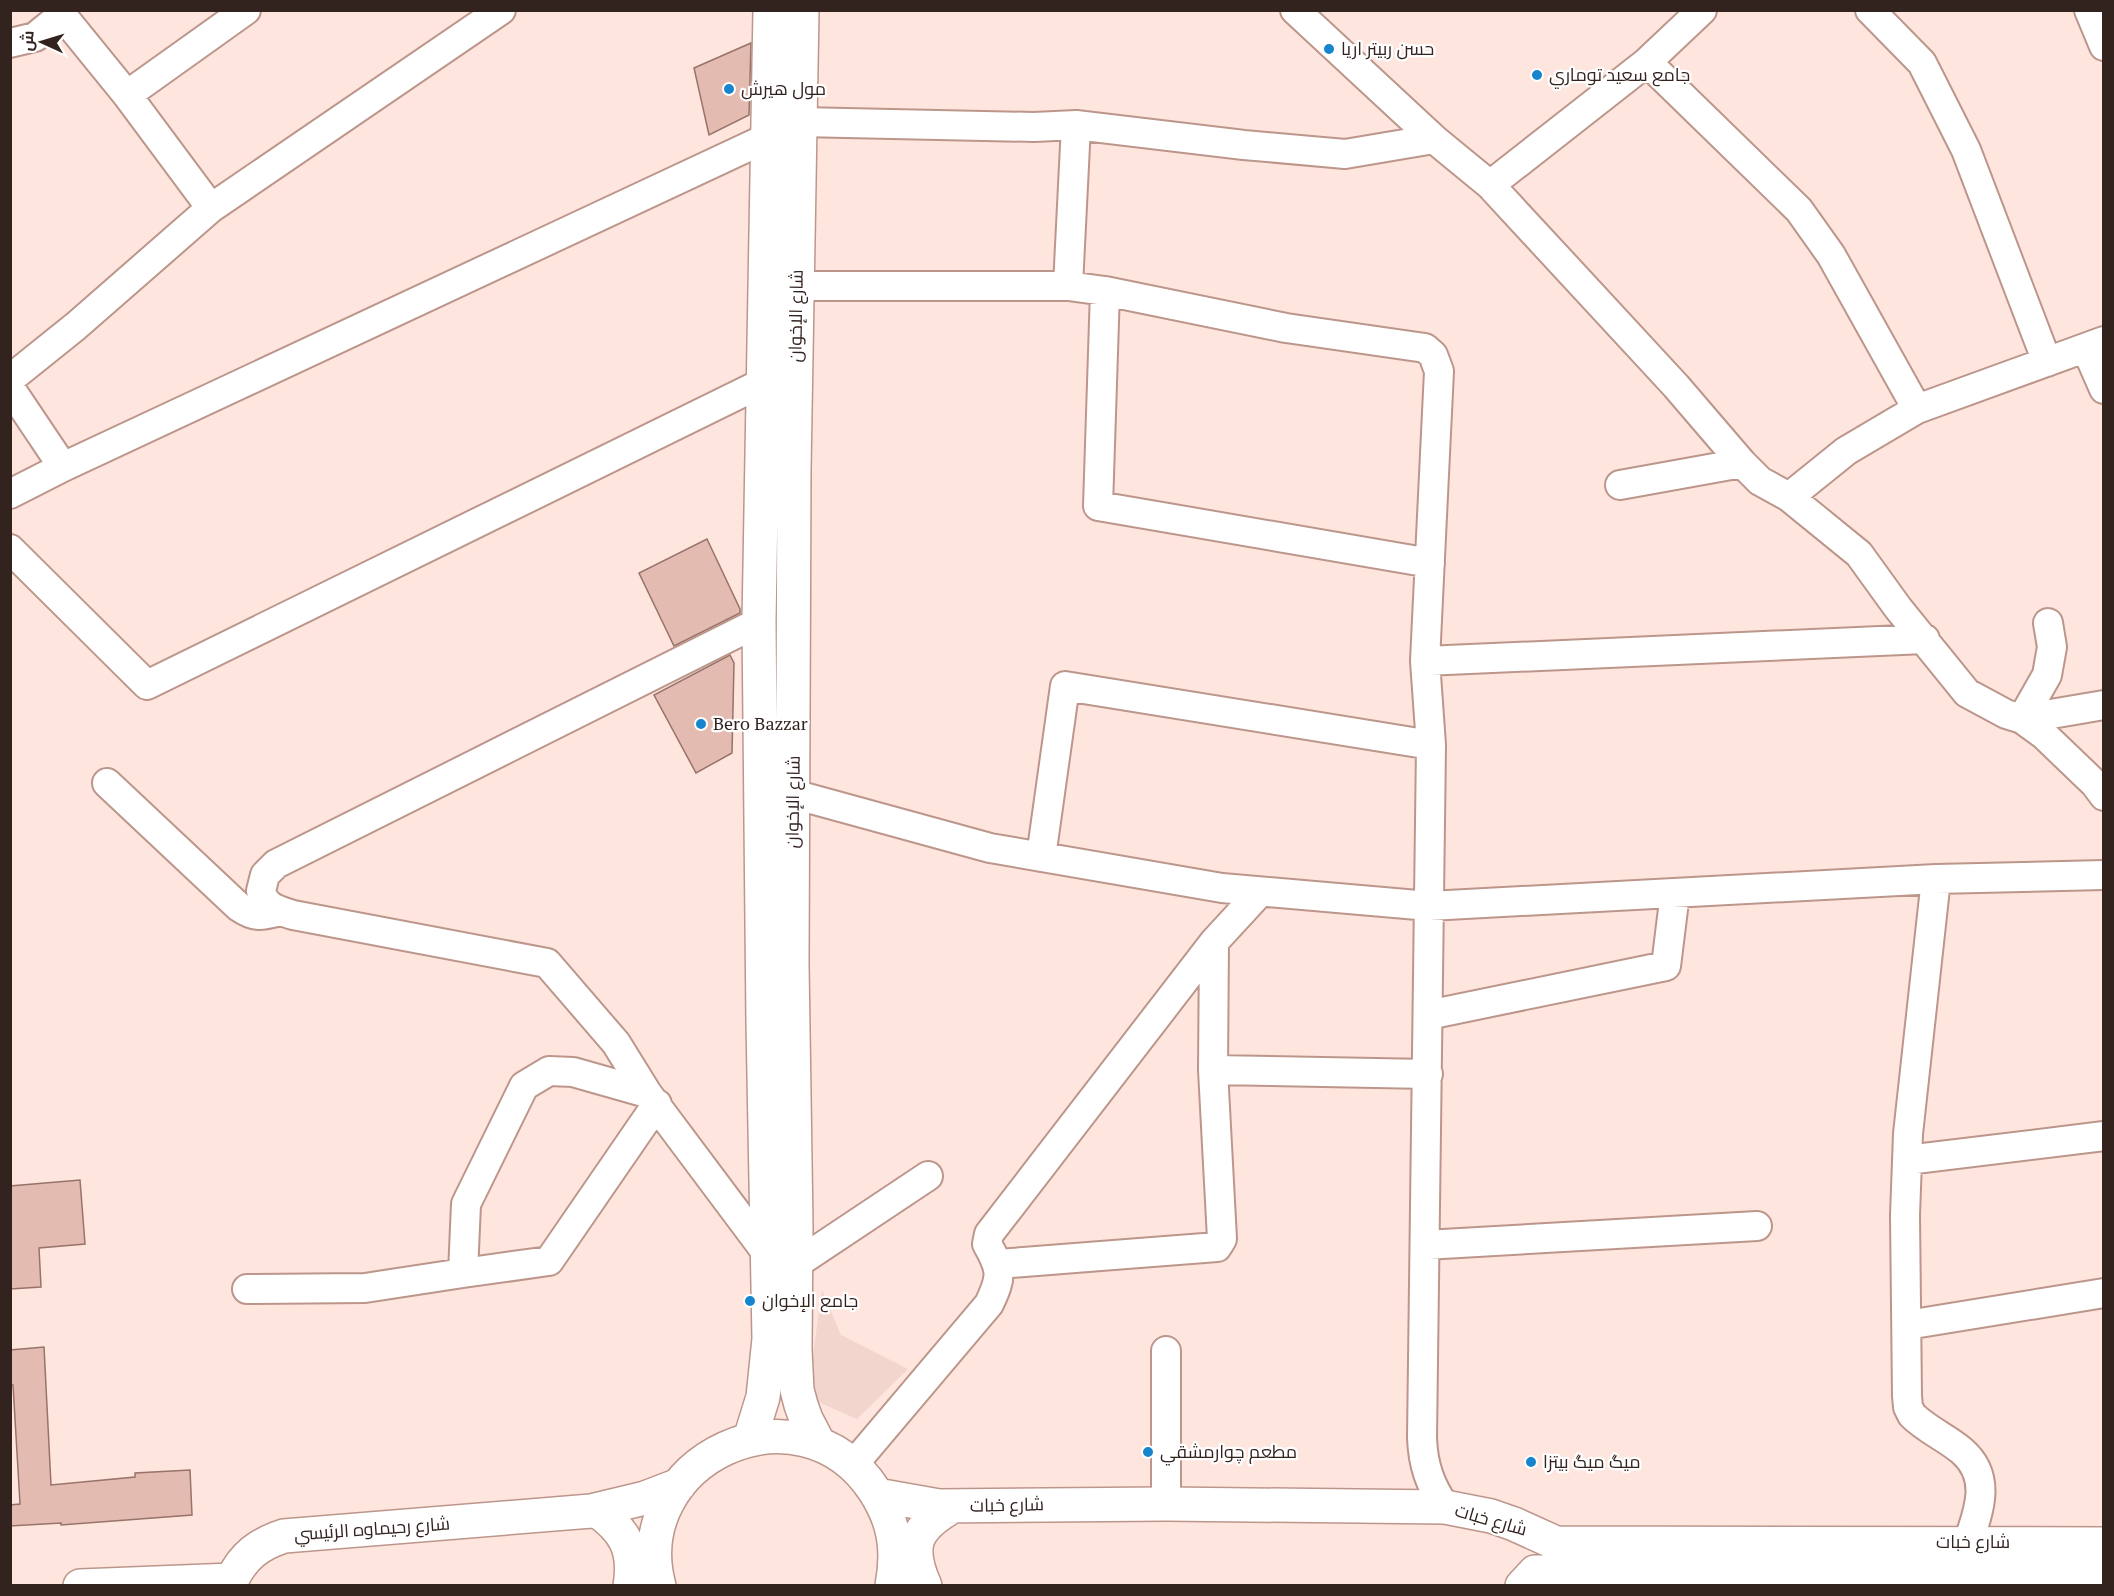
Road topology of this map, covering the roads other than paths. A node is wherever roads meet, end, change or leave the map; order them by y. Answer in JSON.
{"nodes":[{"id":1,"x":246,"y":10,"type":"edge"},
{"id":2,"x":501,"y":10,"type":"edge"},
{"id":3,"x":770,"y":10,"type":"edge"},
{"id":4,"x":802,"y":10,"type":"edge"},
{"id":5,"x":1295,"y":10,"type":"edge"},
{"id":6,"x":1702,"y":10,"type":"edge"},
{"id":7,"x":1870,"y":10,"type":"edge"},
{"id":8,"x":2089,"y":10,"type":"edge"},
{"id":9,"x":61,"y":13,"type":"edge"},
{"id":10,"x":10,"y":43,"type":"edge"},
{"id":11,"x":2103,"y":46,"type":"edge"},
{"id":12,"x":1647,"y":62,"type":"junction"},
{"id":13,"x":127,"y":95,"type":"junction"},
{"id":14,"x":801,"y":122,"type":"junction"},
{"id":15,"x":1076,"y":125,"type":"junction"},
{"id":16,"x":766,"y":138,"type":"junction"},
{"id":17,"x":1434,"y":139,"type":"junction"},
{"id":18,"x":1490,"y":185,"type":"junction"},
{"id":19,"x":211,"y":208,"type":"junction"},
{"id":20,"x":797,"y":286,"type":"junction"},
{"id":21,"x":1068,"y":286,"type":"junction"},
{"id":22,"x":1105,"y":291,"type":"junction"},
{"id":23,"x":2095,"y":344,"type":"edge"},
{"id":24,"x":2047,"y":362,"type":"junction"},
{"id":25,"x":10,"y":379,"type":"edge"},
{"id":26,"x":762,"y":383,"type":"junction"},
{"id":27,"x":10,"y":388,"type":"edge"},
{"id":28,"x":2103,"y":389,"type":"edge"},
{"id":29,"x":1917,"y":409,"type":"junction"},
{"id":30,"x":1742,"y":463,"type":"junction"},
{"id":31,"x":63,"y":467,"type":"junction"},
{"id":32,"x":761,"y":469,"type":"junction"},
{"id":33,"x":794,"y":469,"type":"junction"},
{"id":34,"x":1620,"y":485,"type":"dead end"},
{"id":35,"x":10,"y":494,"type":"edge"},
{"id":36,"x":1790,"y":496,"type":"junction"},
{"id":37,"x":10,"y":549,"type":"edge"},
{"id":38,"x":1430,"y":563,"type":"junction"},
{"id":39,"x":759,"y":622,"type":"junction"},
{"id":40,"x":2048,"y":623,"type":"dead end"},
{"id":41,"x":1925,"y":639,"type":"junction"},
{"id":42,"x":1425,"y":661,"type":"junction"},
{"id":43,"x":2103,"y":705,"type":"edge"},
{"id":44,"x":2022,"y":719,"type":"junction"},
{"id":45,"x":1431,"y":746,"type":"junction"},
{"id":46,"x":107,"y":783,"type":"dead end"},
{"id":47,"x":793,"y":794,"type":"junction"},
{"id":48,"x":2103,"y":796,"type":"edge"},
{"id":49,"x":1041,"y":856,"type":"junction"},
{"id":50,"x":2103,"y":875,"type":"edge"},
{"id":51,"x":1936,"y":879,"type":"junction"},
{"id":52,"x":1260,"y":892,"type":"junction"},
{"id":53,"x":1675,"y":893,"type":"junction"},
{"id":54,"x":1429,"y":906,"type":"junction"},
{"id":55,"x":280,"y":911,"type":"junction"},
{"id":56,"x":1214,"y":942,"type":"junction"},
{"id":57,"x":1428,"y":1015,"type":"junction"},
{"id":58,"x":1213,"y":1070,"type":"junction"},
{"id":59,"x":1428,"y":1074,"type":"junction"},
{"id":60,"x":652,"y":1098,"type":"junction"},
{"id":61,"x":2103,"y":1136,"type":"edge"},
{"id":62,"x":1907,"y":1160,"type":"junction"},
{"id":63,"x":928,"y":1176,"type":"dead end"},
{"id":64,"x":1757,"y":1226,"type":"dead end"},
{"id":65,"x":1425,"y":1245,"type":"junction"},
{"id":66,"x":782,"y":1260,"type":"junction"},
{"id":67,"x":998,"y":1264,"type":"junction"},
{"id":68,"x":464,"y":1273,"type":"junction"},
{"id":69,"x":247,"y":1288,"type":"dead end"},
{"id":70,"x":2103,"y":1293,"type":"edge"},
{"id":71,"x":1907,"y":1325,"type":"junction"},
{"id":72,"x":1166,"y":1351,"type":"dead end"},
{"id":73,"x":797,"y":1390,"type":"junction"},
{"id":74,"x":763,"y":1397,"type":"junction"},
{"id":75,"x":750,"y":1439,"type":"junction"},
{"id":76,"x":819,"y":1444,"type":"junction"},
{"id":77,"x":853,"y":1465,"type":"junction"},
{"id":78,"x":679,"y":1485,"type":"junction"},
{"id":79,"x":877,"y":1495,"type":"junction"},
{"id":80,"x":1166,"y":1504,"type":"junction"},
{"id":81,"x":953,"y":1506,"type":"junction"},
{"id":82,"x":1445,"y":1507,"type":"junction"},
{"id":83,"x":596,"y":1510,"type":"junction"},
{"id":84,"x":1968,"y":1542,"type":"junction"},
{"id":85,"x":2103,"y":1544,"type":"edge"},
{"id":86,"x":2103,"y":1572,"type":"edge"},
{"id":87,"x":2055,"y":1578,"type":"edge"},
{"id":88,"x":1529,"y":1579,"type":"edge"},
{"id":89,"x":80,"y":1586,"type":"edge"},
{"id":90,"x":630,"y":1586,"type":"edge"},
{"id":91,"x":659,"y":1586,"type":"edge"},
{"id":92,"x":892,"y":1586,"type":"edge"},
{"id":93,"x":925,"y":1586,"type":"edge"}],
"edges":[{"from":1,"to":13,"type":"street"},
{"from":2,"to":19,"type":"street"},
{"from":3,"to":16,"type":"main road"},
{"from":4,"to":14,"type":"main road","name":"شارع الإخوان"},
{"from":5,"to":17,"type":"street"},
{"from":6,"to":12,"type":"street"},
{"from":7,"to":24,"type":"street"},
{"from":8,"to":11,"type":"street"},
{"from":9,"to":10,"type":"street"},
{"from":9,"to":13,"type":"street"},
{"from":12,"to":18,"type":"street"},
{"from":12,"to":29,"type":"street"},
{"from":13,"to":19,"type":"street"},
{"from":14,"to":15,"type":"street"},
{"from":14,"to":20,"type":"main road","name":"شارع الإخوان"},
{"from":15,"to":17,"type":"street"},
{"from":15,"to":21,"type":"street"},
{"from":16,"to":26,"type":"main road"},
{"from":16,"to":31,"type":"street"},
{"from":17,"to":18,"type":"street"},
{"from":18,"to":30,"type":"street"},
{"from":19,"to":25,"type":"street"},
{"from":20,"to":21,"type":"street"},
{"from":20,"to":33,"type":"main road","name":"شارع الإخوان"},
{"from":21,"to":22,"type":"street"},
{"from":22,"to":38,"type":"street"},
{"from":22,"to":38,"type":"street"},
{"from":23,"to":24,"type":"street"},
{"from":23,"to":28,"type":"street"},
{"from":24,"to":29,"type":"street"},
{"from":26,"to":32,"type":"main road"},
{"from":26,"to":37,"type":"street"},
{"from":27,"to":31,"type":"street"},
{"from":29,"to":36,"type":"street"},
{"from":30,"to":34,"type":"street"},
{"from":30,"to":36,"type":"street"},
{"from":31,"to":35,"type":"street"},
{"from":32,"to":33,"type":"main road"},
{"from":32,"to":39,"type":"main road"},
{"from":33,"to":47,"type":"main road","name":"شارع الإخوان"},
{"from":36,"to":41,"type":"street"},
{"from":38,"to":42,"type":"street"},
{"from":39,"to":55,"type":"street"},
{"from":39,"to":66,"type":"main road"},
{"from":40,"to":44,"type":"street"},
{"from":41,"to":42,"type":"street"},
{"from":41,"to":44,"type":"street"},
{"from":42,"to":45,"type":"street"},
{"from":43,"to":44,"type":"street"},
{"from":44,"to":48,"type":"street"},
{"from":45,"to":49,"type":"street"},
{"from":45,"to":54,"type":"street"},
{"from":46,"to":55,"type":"street"},
{"from":47,"to":49,"type":"street"},
{"from":47,"to":66,"type":"main road","name":"شارع الإخوان"},
{"from":49,"to":52,"type":"street"},
{"from":50,"to":51,"type":"street"},
{"from":51,"to":53,"type":"street"},
{"from":51,"to":62,"type":"street"},
{"from":52,"to":54,"type":"street"},
{"from":52,"to":56,"type":"street"},
{"from":53,"to":54,"type":"street"},
{"from":53,"to":57,"type":"street"},
{"from":54,"to":57,"type":"street"},
{"from":55,"to":60,"type":"street"},
{"from":56,"to":58,"type":"street"},
{"from":56,"to":67,"type":"street"},
{"from":57,"to":59,"type":"street"},
{"from":58,"to":59,"type":"street"},
{"from":58,"to":67,"type":"street"},
{"from":59,"to":65,"type":"street"},
{"from":60,"to":66,"type":"street"},
{"from":60,"to":68,"type":"street"},
{"from":60,"to":68,"type":"street"},
{"from":61,"to":62,"type":"street"},
{"from":62,"to":71,"type":"street"},
{"from":63,"to":66,"type":"street"},
{"from":64,"to":65,"type":"street"},
{"from":65,"to":82,"type":"street"},
{"from":66,"to":73,"type":"main road","name":"شارع الإخوان"},
{"from":66,"to":74,"type":"main road"},
{"from":67,"to":77,"type":"street"},
{"from":68,"to":69,"type":"street"},
{"from":70,"to":71,"type":"street"},
{"from":71,"to":84,"type":"street"},
{"from":72,"to":80,"type":"street"},
{"from":73,"to":74,"type":"main road"},
{"from":73,"to":76,"type":"main road","name":"شارع الإخوان"},
{"from":74,"to":75,"type":"main road"},
{"from":75,"to":76,"type":"main road"},
{"from":75,"to":78,"type":"main road"},
{"from":76,"to":77,"type":"main road"},
{"from":77,"to":79,"type":"main road"},
{"from":78,"to":83,"type":"main road","name":"شارع رحيماوه الرئيسي"},
{"from":78,"to":91,"type":"main road"},
{"from":79,"to":81,"type":"main road","name":"شارع خبات"},
{"from":79,"to":92,"type":"main road"},
{"from":80,"to":81,"type":"main road","name":"شارع خبات"},
{"from":80,"to":82,"type":"main road","name":"شارع خبات"},
{"from":81,"to":93,"type":"main road"},
{"from":82,"to":84,"type":"main road","name":"شارع خبات"},
{"from":83,"to":89,"type":"main road","name":"شارع رحيماوه الرئيسي"},
{"from":83,"to":90,"type":"main road"},
{"from":84,"to":85,"type":"main road","name":"شارع خبات"},
{"from":86,"to":87,"type":"main road","name":"شارع خبات"},
{"from":87,"to":88,"type":"main road","name":"شارع خبات"}]}
